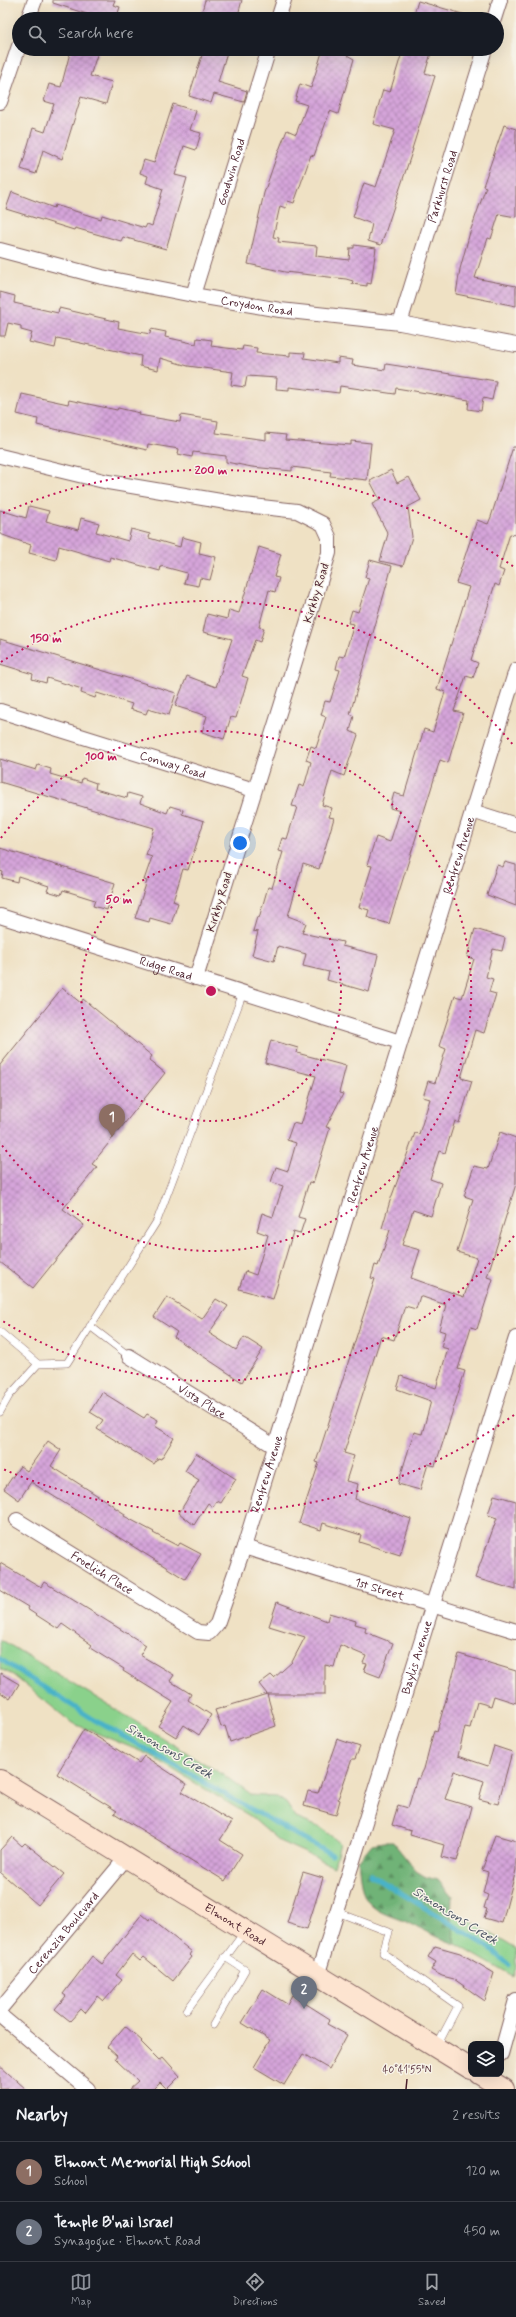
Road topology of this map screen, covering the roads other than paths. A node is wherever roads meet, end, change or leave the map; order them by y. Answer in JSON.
{"nodes":[{"id":1,"x":35,"y":0,"type":"edge"},
{"id":2,"x":284,"y":0,"type":"edge"},
{"id":3,"x":500,"y":0,"type":"edge"},
{"id":4,"x":31,"y":12,"type":"edge"},
{"id":5,"x":280,"y":12,"type":"edge"},
{"id":6,"x":496,"y":12,"type":"edge"},
{"id":7,"x":16,"y":56,"type":"edge"},
{"id":8,"x":267,"y":56,"type":"edge"},
{"id":9,"x":483,"y":56,"type":"edge"},
{"id":10,"x":0,"y":102,"type":"edge"},
{"id":11,"x":0,"y":250,"type":"edge"},
{"id":12,"x":193,"y":295,"type":"junction"},
{"id":13,"x":400,"y":323,"type":"junction"},
{"id":14,"x":516,"y":345,"type":"edge"},
{"id":15,"x":0,"y":456,"type":"edge"},
{"id":16,"x":516,"y":670,"type":"edge"},
{"id":17,"x":0,"y":711,"type":"edge"},
{"id":18,"x":254,"y":790,"type":"junction"},
{"id":19,"x":472,"y":811,"type":"junction"},
{"id":20,"x":516,"y":825,"type":"edge"},
{"id":21,"x":0,"y":916,"type":"edge"},
{"id":22,"x":196,"y":978,"type":"junction"},
{"id":23,"x":243,"y":993,"type":"junction"},
{"id":24,"x":400,"y":1042,"type":"junction"},
{"id":25,"x":90,"y":1326,"type":"junction"},
{"id":26,"x":0,"y":1332,"type":"edge"},
{"id":27,"x":516,"y":1338,"type":"edge"},
{"id":28,"x":129,"y":1356,"type":"joint"},
{"id":29,"x":38,"y":1364,"type":"junction"},
{"id":30,"x":0,"y":1412,"type":"edge"},
{"id":31,"x":274,"y":1446,"type":"junction"},
{"id":32,"x":17,"y":1520,"type":"dead end"},
{"id":33,"x":244,"y":1547,"type":"junction"},
{"id":34,"x":433,"y":1605,"type":"junction"},
{"id":35,"x":188,"y":1626,"type":"joint"},
{"id":36,"x":516,"y":1631,"type":"edge"},
{"id":37,"x":0,"y":1780,"type":"edge"},
{"id":38,"x":126,"y":1858,"type":"junction"},
{"id":39,"x":337,"y":1912,"type":"junction"},
{"id":40,"x":245,"y":1931,"type":"junction"},
{"id":41,"x":225,"y":1957,"type":"junction"},
{"id":42,"x":317,"y":1976,"type":"junction"},
{"id":43,"x":516,"y":2000,"type":"edge"},
{"id":44,"x":0,"y":2009,"type":"edge"},
{"id":45,"x":187,"y":2010,"type":"dead end"},
{"id":46,"x":0,"y":2015,"type":"edge"},
{"id":47,"x":513,"y":2022,"type":"edge"},
{"id":48,"x":213,"y":2025,"type":"dead end"},
{"id":49,"x":504,"y":2046,"type":"edge"},
{"id":50,"x":436,"y":2048,"type":"junction"},
{"id":51,"x":468,"y":2067,"type":"edge"},
{"id":52,"x":88,"y":2089,"type":"edge"}],
"edges":[{"from":1,"to":4,"type":"street"},
{"from":2,"to":5,"type":"street"},
{"from":3,"to":6,"type":"street"},
{"from":7,"to":10,"type":"street"},
{"from":8,"to":12,"type":"street","name":"Goodwin Road"},
{"from":9,"to":13,"type":"street","name":"Parkhurst Road"},
{"from":11,"to":12,"type":"street","name":"Croydon Road"},
{"from":12,"to":13,"type":"street","name":"Croydon Road"},
{"from":13,"to":14,"type":"street","name":"Croydon Road"},
{"from":15,"to":18,"type":"street","name":"Kirkby Road"},
{"from":16,"to":19,"type":"street","name":"Renfrew Avenue"},
{"from":17,"to":18,"type":"street","name":"Conway Road"},
{"from":18,"to":22,"type":"street","name":"Kirkby Road"},
{"from":19,"to":20,"type":"street"},
{"from":19,"to":24,"type":"street","name":"Renfrew Avenue"},
{"from":21,"to":22,"type":"street","name":"Ridge Road"},
{"from":22,"to":23,"type":"street","name":"Ridge Road"},
{"from":23,"to":24,"type":"street","name":"Ridge Road"},
{"from":23,"to":25,"type":"lane"},
{"from":24,"to":31,"type":"street","name":"Renfrew Avenue"},
{"from":25,"to":28,"type":"lane"},
{"from":25,"to":29,"type":"lane"},
{"from":26,"to":29,"type":"lane"},
{"from":27,"to":34,"type":"street","name":"Baylis Avenue"},
{"from":28,"to":31,"type":"street","name":"Vista Place"},
{"from":29,"to":30,"type":"lane"},
{"from":31,"to":33,"type":"street","name":"Renfrew Avenue"},
{"from":32,"to":35,"type":"street","name":"Froelich Place"},
{"from":33,"to":34,"type":"street","name":"1st Street"},
{"from":33,"to":35,"type":"street","name":"Renfrew Avenue"},
{"from":34,"to":36,"type":"street","name":"1st Street"},
{"from":34,"to":39,"type":"street","name":"Baylis Avenue"},
{"from":37,"to":38,"type":"main road","name":"Elmont Road"},
{"from":38,"to":40,"type":"main road","name":"Elmont Road"},
{"from":38,"to":44,"type":"street","name":"Cerenzia Boulevard"},
{"from":39,"to":42,"type":"street","name":"Baylis Avenue"},
{"from":39,"to":50,"type":"lane"},
{"from":40,"to":41,"type":"lane"},
{"from":40,"to":42,"type":"main road","name":"Elmont Road"},
{"from":41,"to":45,"type":"lane"},
{"from":41,"to":48,"type":"lane"},
{"from":42,"to":50,"type":"main road","name":"Elmont Road"},
{"from":43,"to":47,"type":"street"},
{"from":46,"to":52,"type":"street"},
{"from":47,"to":49,"type":"street"},
{"from":50,"to":51,"type":"main road","name":"Elmont Road"}]}
